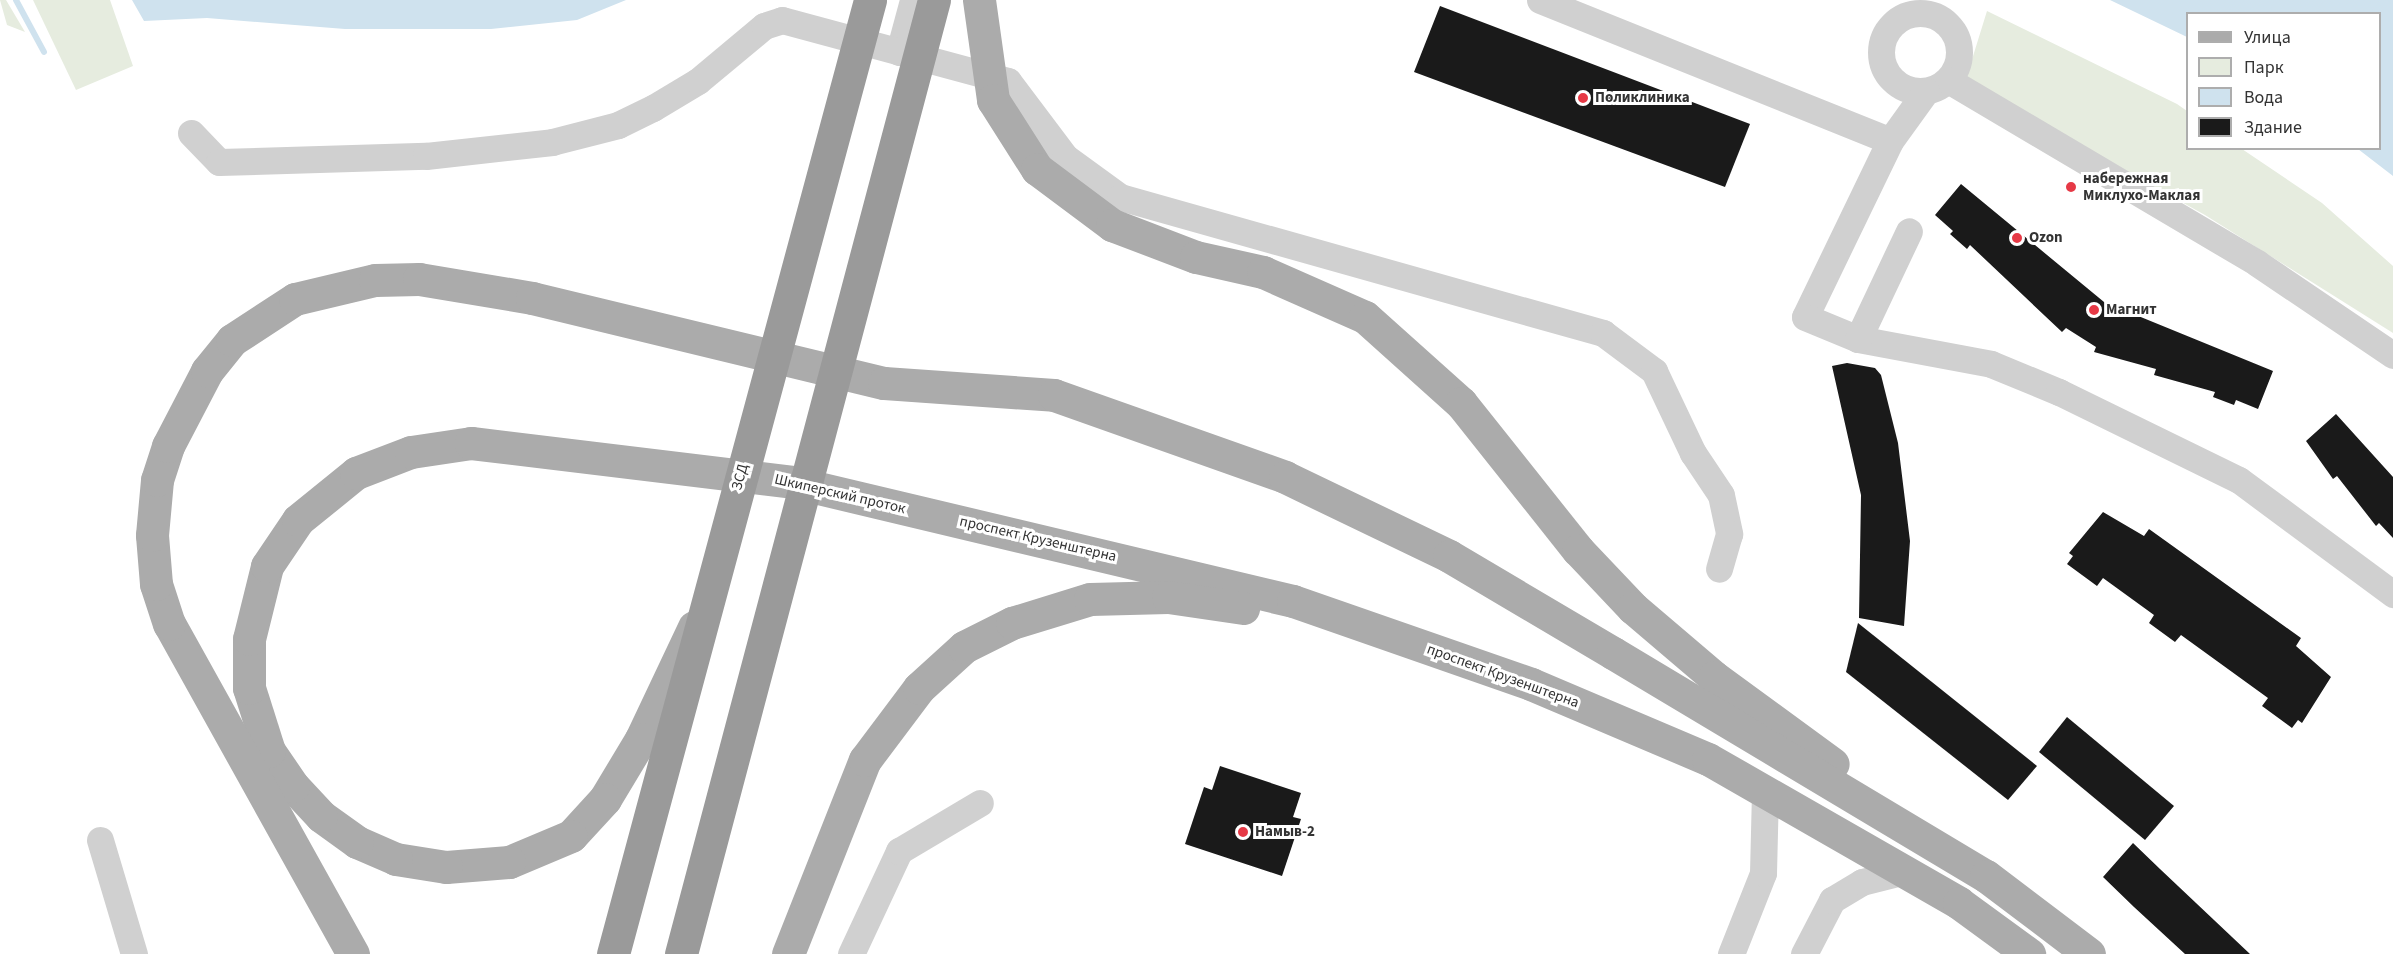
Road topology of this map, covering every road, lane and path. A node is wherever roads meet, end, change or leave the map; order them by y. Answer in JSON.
{"nodes":[{"id":1,"x":870,"y":0,"type":"edge"},
{"id":2,"x":913,"y":0,"type":"edge"},
{"id":3,"x":934,"y":0,"type":"edge"},
{"id":4,"x":979,"y":0,"type":"edge"},
{"id":5,"x":1540,"y":0,"type":"edge"},
{"id":6,"x":899,"y":51,"type":"junction"},
{"id":7,"x":191,"y":133,"type":"dead end"},
{"id":8,"x":1890,"y":141,"type":"junction"},
{"id":9,"x":1909,"y":231,"type":"dead end"},
{"id":10,"x":1858,"y":339,"type":"junction"},
{"id":11,"x":2393,"y":355,"type":"edge"},
{"id":12,"x":929,"y":515,"type":"joint"},
{"id":13,"x":1719,"y":569,"type":"dead end"},
{"id":14,"x":2393,"y":594,"type":"edge"},
{"id":15,"x":704,"y":609,"type":"junction"},
{"id":16,"x":1531,"y":684,"type":"junction"},
{"id":17,"x":1765,"y":790,"type":"junction"},
{"id":18,"x":980,"y":802,"type":"dead end"},
{"id":19,"x":100,"y":840,"type":"dead end"},
{"id":20,"x":1905,"y":871,"type":"junction"},
{"id":21,"x":1986,"y":876,"type":"junction"},
{"id":22,"x":134,"y":954,"type":"edge"},
{"id":23,"x":353,"y":954,"type":"edge"},
{"id":24,"x":613,"y":954,"type":"edge"},
{"id":25,"x":681,"y":954,"type":"edge"},
{"id":26,"x":789,"y":954,"type":"edge"},
{"id":27,"x":851,"y":954,"type":"edge"},
{"id":28,"x":1731,"y":954,"type":"edge"},
{"id":29,"x":1804,"y":954,"type":"edge"},
{"id":30,"x":2029,"y":954,"type":"edge"},
{"id":31,"x":2089,"y":954,"type":"edge"}],
"edges":[{"from":1,"to":15,"type":"highway","name":"ЗСД"},
{"from":2,"to":6,"type":"street"},
{"from":3,"to":25,"type":"highway"},
{"from":4,"to":21,"type":"main road"},
{"from":5,"to":8,"type":"street"},
{"from":6,"to":7,"type":"street"},
{"from":6,"to":13,"type":"street"},
{"from":8,"to":10,"type":"street"},
{"from":8,"to":11,"type":"street"},
{"from":9,"to":10,"type":"street"},
{"from":10,"to":14,"type":"street"},
{"from":12,"to":15,"type":"main road","name":"Шкиперский проток"},
{"from":12,"to":16,"type":"main road","name":"проспект Крузенштерна"},
{"from":15,"to":24,"type":"highway","name":"ЗСД"},
{"from":16,"to":17,"type":"main road","name":"проспект Крузенштерна"},
{"from":16,"to":26,"type":"main road"},
{"from":17,"to":20,"type":"main road","name":"проспект Крузенштерна"},
{"from":17,"to":28,"type":"street"},
{"from":18,"to":27,"type":"street"},
{"from":19,"to":22,"type":"street"},
{"from":20,"to":29,"type":"street"},
{"from":20,"to":30,"type":"main road","name":"проспект Крузенштерна"},
{"from":21,"to":23,"type":"main road"},
{"from":21,"to":31,"type":"main road"}]}
